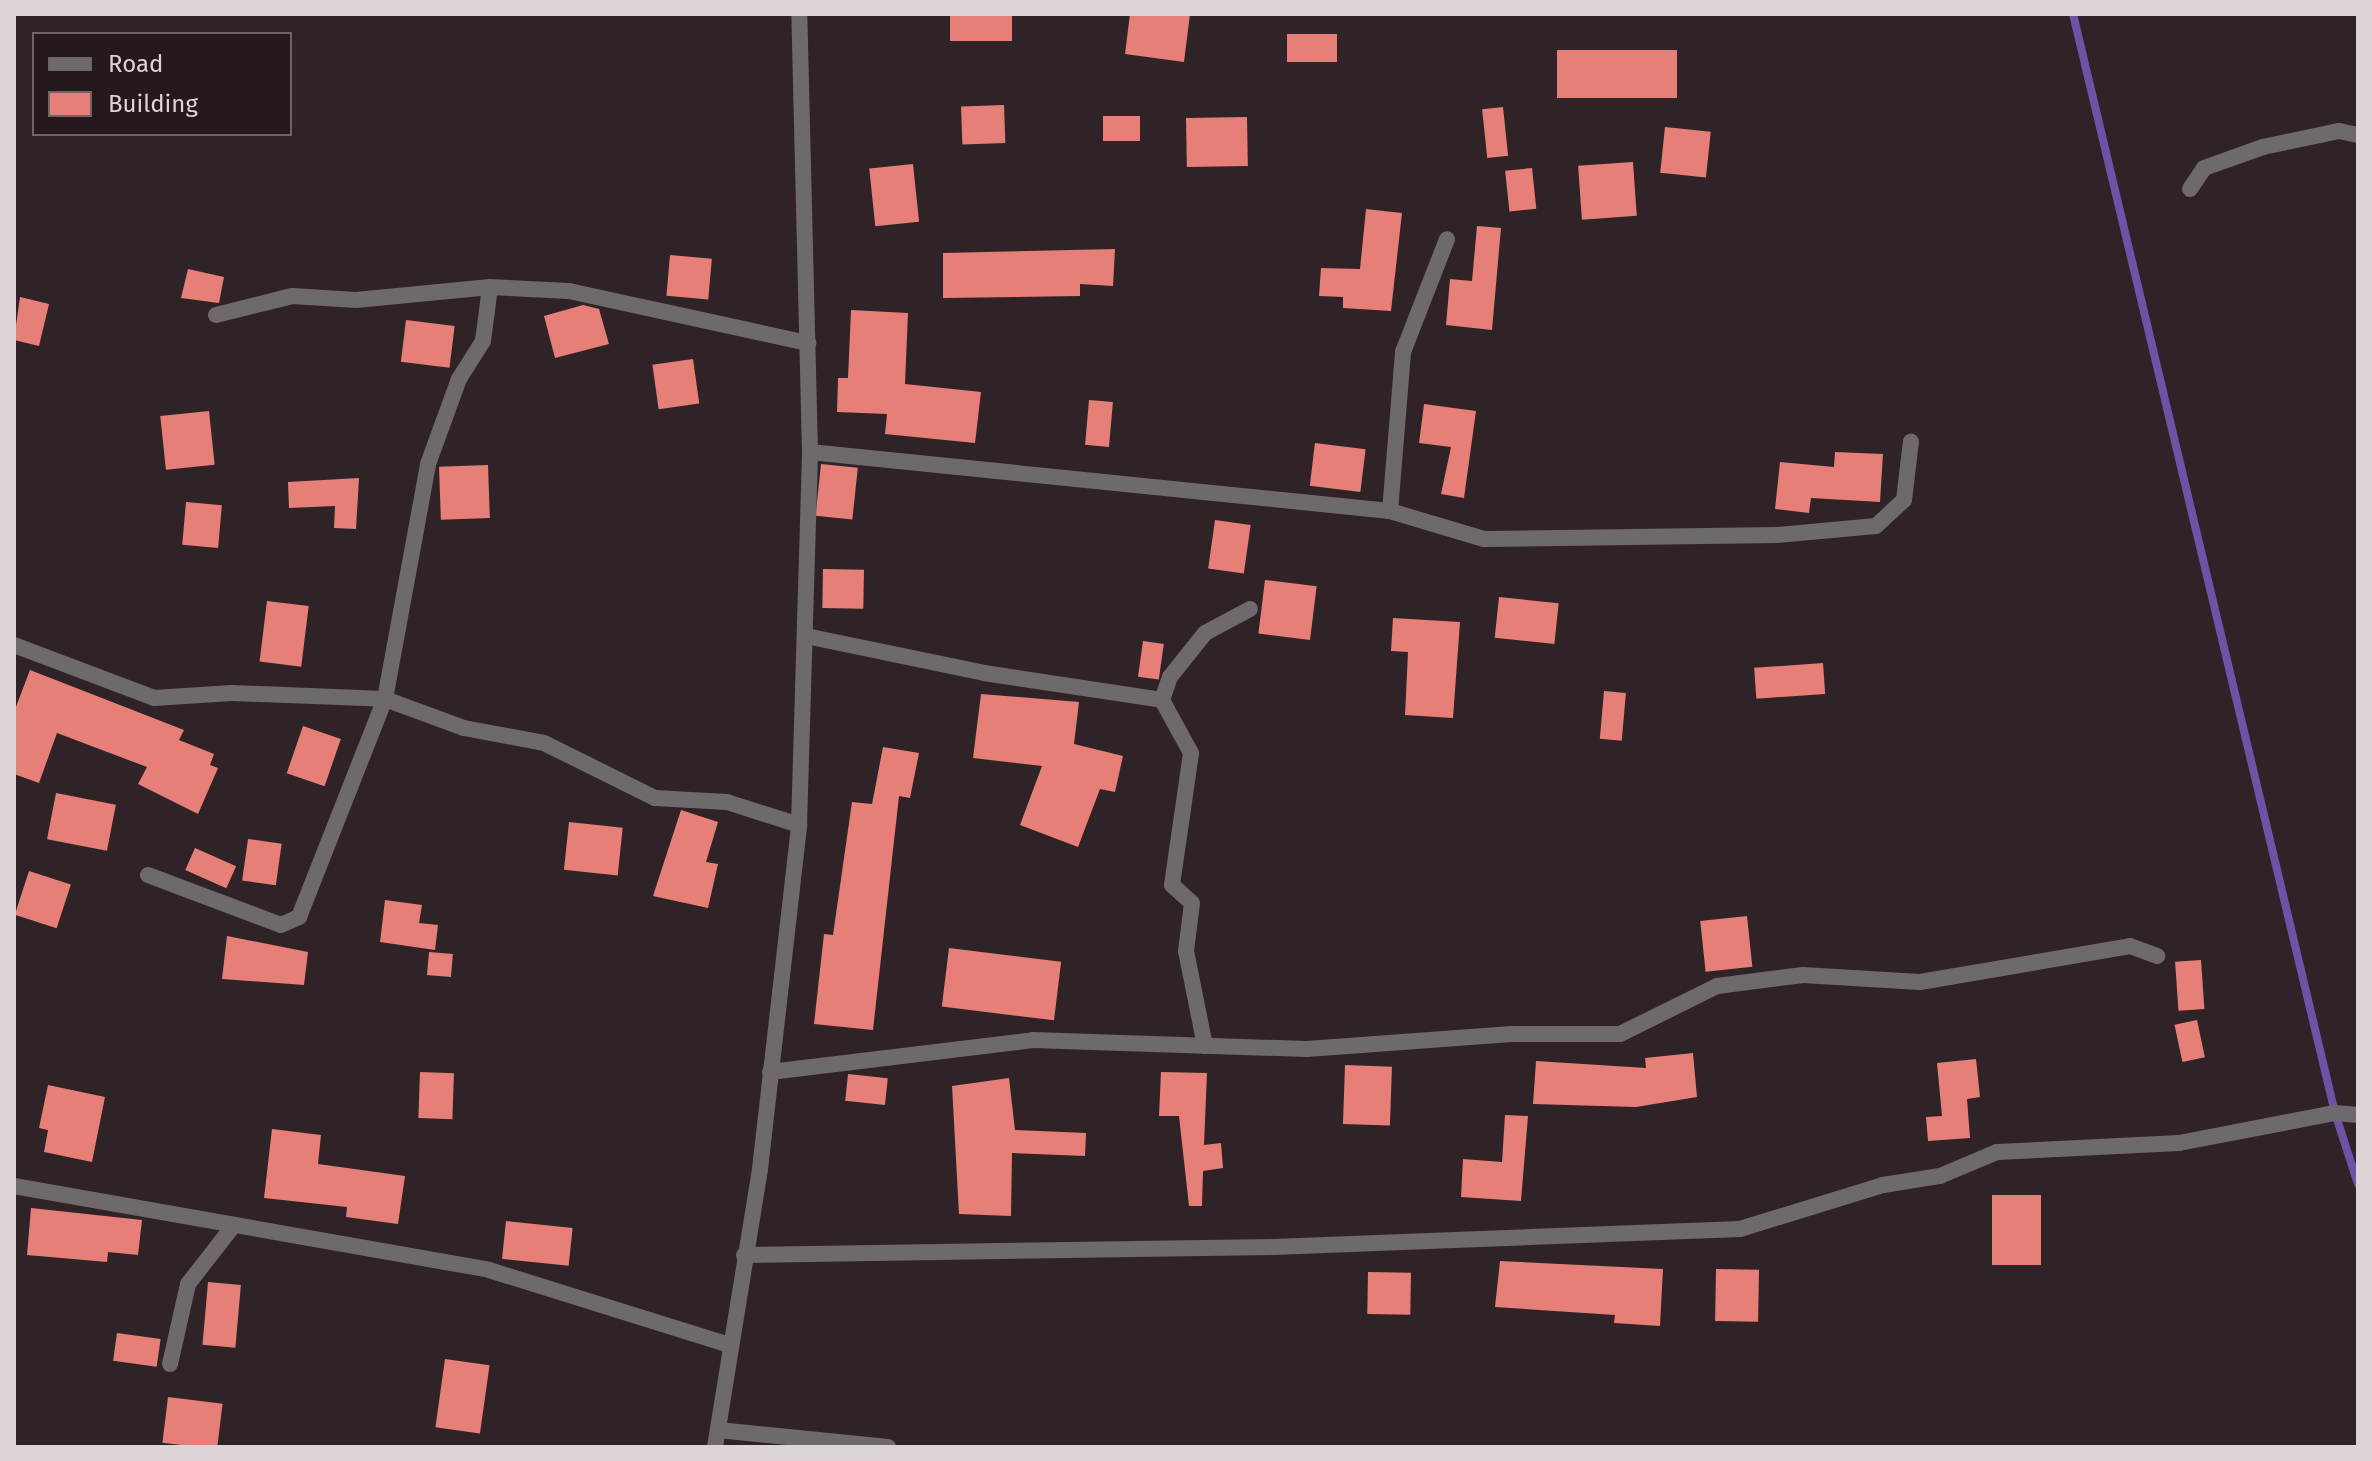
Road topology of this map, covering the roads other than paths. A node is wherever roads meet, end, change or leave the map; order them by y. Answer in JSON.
{"nodes":[{"id":1,"x":799,"y":14,"type":"edge"},
{"id":2,"x":2358,"y":135,"type":"edge"},
{"id":3,"x":2190,"y":189,"type":"dead end"},
{"id":4,"x":1447,"y":239,"type":"dead end"},
{"id":5,"x":490,"y":287,"type":"junction"},
{"id":6,"x":216,"y":315,"type":"dead end"},
{"id":7,"x":808,"y":343,"type":"junction"},
{"id":8,"x":1911,"y":441,"type":"dead end"},
{"id":9,"x":810,"y":452,"type":"junction"},
{"id":10,"x":1390,"y":511,"type":"junction"},
{"id":11,"x":1250,"y":609,"type":"dead end"},
{"id":12,"x":806,"y":636,"type":"junction"},
{"id":13,"x":14,"y":645,"type":"edge"},
{"id":14,"x":385,"y":699,"type":"junction"},
{"id":15,"x":1162,"y":700,"type":"junction"},
{"id":16,"x":799,"y":825,"type":"junction"},
{"id":17,"x":148,"y":875,"type":"dead end"},
{"id":18,"x":2157,"y":956,"type":"dead end"},
{"id":19,"x":1205,"y":1046,"type":"junction"},
{"id":20,"x":770,"y":1072,"type":"junction"},
{"id":21,"x":2358,"y":1115,"type":"edge"},
{"id":22,"x":14,"y":1186,"type":"edge"},
{"id":23,"x":234,"y":1225,"type":"junction"},
{"id":24,"x":744,"y":1255,"type":"junction"},
{"id":25,"x":727,"y":1344,"type":"junction"},
{"id":26,"x":170,"y":1364,"type":"dead end"},
{"id":27,"x":716,"y":1438,"type":"edge"},
{"id":28,"x":888,"y":1447,"type":"edge"}],
"edges":[{"from":1,"to":7,"type":"street"},
{"from":2,"to":3,"type":"street"},
{"from":4,"to":10,"type":"street"},
{"from":5,"to":6,"type":"street"},
{"from":5,"to":7,"type":"street"},
{"from":5,"to":14,"type":"street"},
{"from":7,"to":9,"type":"street"},
{"from":8,"to":10,"type":"street"},
{"from":9,"to":10,"type":"street"},
{"from":9,"to":12,"type":"street"},
{"from":11,"to":15,"type":"street"},
{"from":12,"to":15,"type":"street"},
{"from":12,"to":16,"type":"street"},
{"from":13,"to":14,"type":"street"},
{"from":14,"to":16,"type":"street"},
{"from":14,"to":17,"type":"street"},
{"from":15,"to":19,"type":"street"},
{"from":16,"to":20,"type":"street"},
{"from":18,"to":19,"type":"street"},
{"from":19,"to":20,"type":"street"},
{"from":20,"to":24,"type":"street"},
{"from":21,"to":24,"type":"street"},
{"from":22,"to":23,"type":"street"},
{"from":23,"to":25,"type":"street"},
{"from":23,"to":26,"type":"street"},
{"from":24,"to":25,"type":"street"},
{"from":25,"to":27,"type":"street"},
{"from":27,"to":28,"type":"street"}]}
